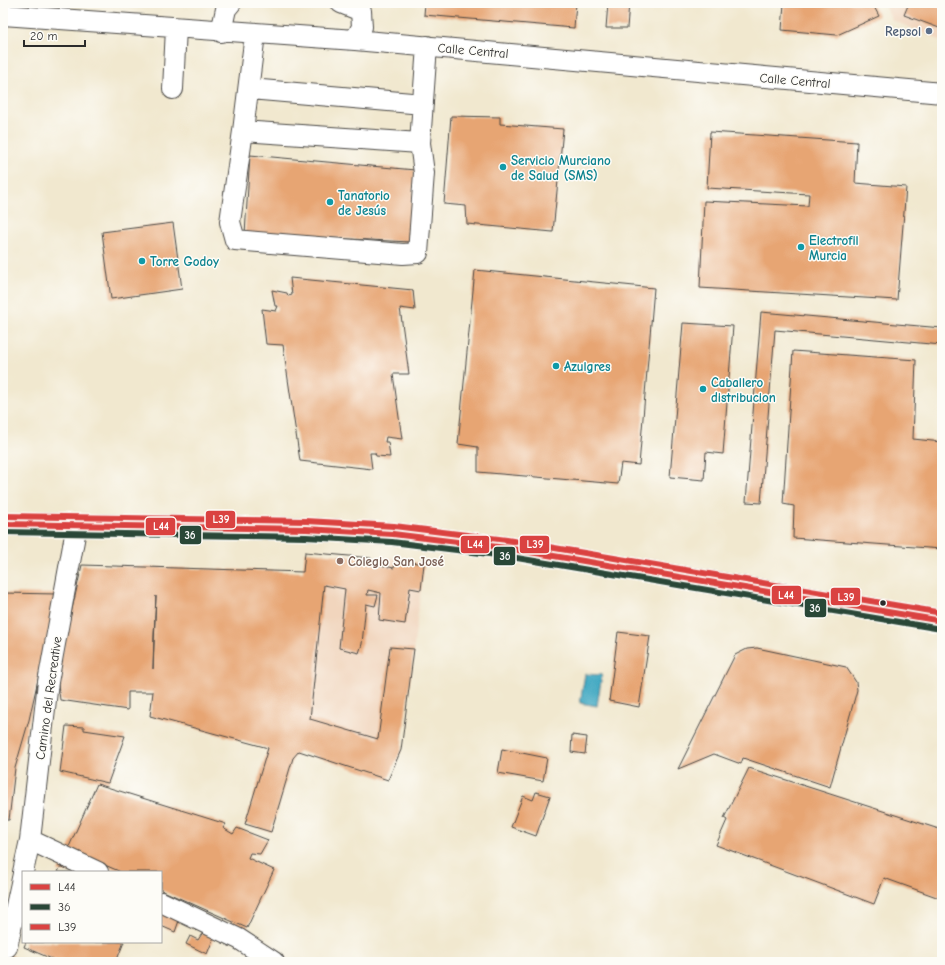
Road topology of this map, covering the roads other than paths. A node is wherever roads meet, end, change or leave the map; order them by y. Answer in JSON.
{"nodes":[{"id":1,"x":231,"y":3,"type":"edge"},
{"id":2,"x":341,"y":3,"type":"edge"},
{"id":3,"x":364,"y":7,"type":"edge"},
{"id":4,"x":3,"y":15,"type":"edge"},
{"id":5,"x":176,"y":28,"type":"junction"},
{"id":6,"x":221,"y":32,"type":"junction"},
{"id":7,"x":256,"y":34,"type":"junction"},
{"id":8,"x":355,"y":40,"type":"junction"},
{"id":9,"x":427,"y":46,"type":"junction"},
{"id":10,"x":173,"y":89,"type":"dead end"},
{"id":11,"x":250,"y":89,"type":"junction"},
{"id":12,"x":942,"y":93,"type":"edge"},
{"id":13,"x":423,"y":104,"type":"junction"},
{"id":14,"x":243,"y":131,"type":"junction"},
{"id":15,"x":420,"y":144,"type":"junction"},
{"id":16,"x":3,"y":524,"type":"edge"},
{"id":17,"x":77,"y":524,"type":"junction"},
{"id":18,"x":940,"y":620,"type":"edge"},
{"id":19,"x":30,"y":840,"type":"junction"},
{"id":20,"x":23,"y":871,"type":"edge"},
{"id":21,"x":96,"y":871,"type":"edge"},
{"id":22,"x":22,"y":878,"type":"edge"},
{"id":23,"x":162,"y":902,"type":"edge"},
{"id":24,"x":7,"y":947,"type":"dead end"},
{"id":25,"x":274,"y":962,"type":"edge"}],
"edges":[{"from":1,"to":6,"type":"street"},
{"from":2,"to":3,"type":"street"},
{"from":3,"to":8,"type":"street"},
{"from":4,"to":5,"type":"street","name":"Calle Central"},
{"from":5,"to":6,"type":"street","name":"Calle Central"},
{"from":5,"to":10,"type":"street"},
{"from":6,"to":7,"type":"street","name":"Calle Central"},
{"from":7,"to":8,"type":"street","name":"Calle Central"},
{"from":7,"to":11,"type":"street"},
{"from":8,"to":9,"type":"street","name":"Calle Central"},
{"from":9,"to":12,"type":"street","name":"Calle Central"},
{"from":9,"to":13,"type":"street"},
{"from":11,"to":13,"type":"street"},
{"from":11,"to":14,"type":"street"},
{"from":13,"to":15,"type":"street"},
{"from":14,"to":15,"type":"street"},
{"from":14,"to":15,"type":"street"},
{"from":16,"to":17,"type":"main road"},
{"from":17,"to":18,"type":"main road"},
{"from":17,"to":19,"type":"street","name":"Camino del Recreative"},
{"from":19,"to":20,"type":"street","name":"Camino del Recreative"},
{"from":19,"to":21,"type":"street"},
{"from":22,"to":24,"type":"street","name":"Camino del Recreative"},
{"from":23,"to":25,"type":"street"}]}
